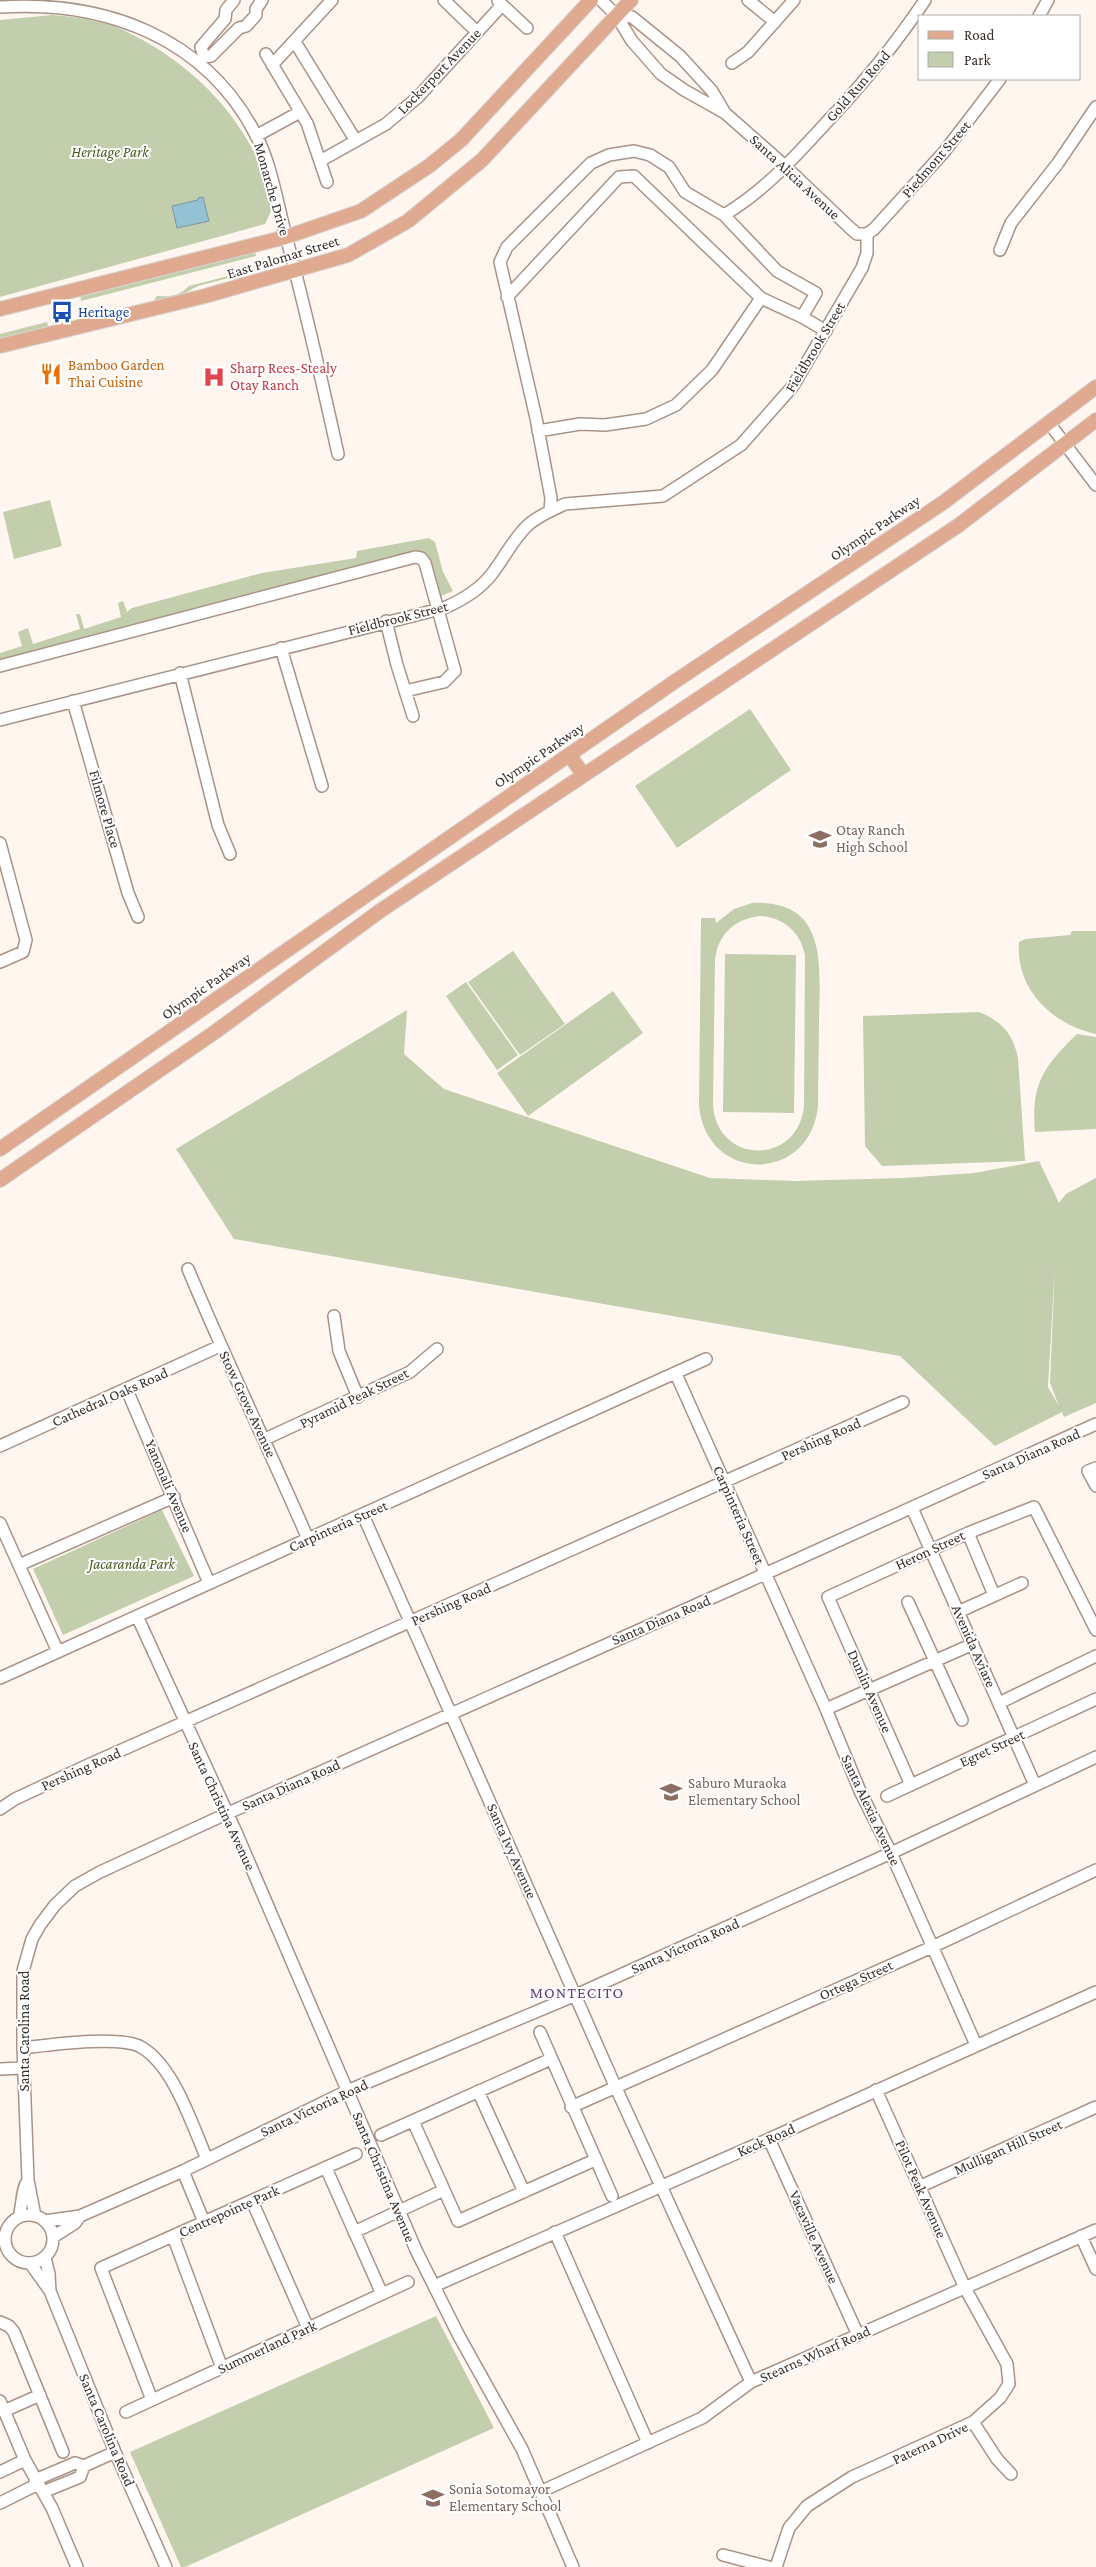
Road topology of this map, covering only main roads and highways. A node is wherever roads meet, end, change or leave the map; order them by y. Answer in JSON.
{"nodes":[{"id":1,"x":591,"y":0,"type":"edge"},
{"id":2,"x":631,"y":0,"type":"edge"},
{"id":3,"x":0,"y":309,"type":"edge"},
{"id":4,"x":0,"y":346,"type":"edge"},
{"id":5,"x":1096,"y":387,"type":"edge"},
{"id":6,"x":1096,"y":420,"type":"edge"},
{"id":7,"x":569,"y":755,"type":"junction"},
{"id":8,"x":584,"y":774,"type":"junction"},
{"id":9,"x":0,"y":1149,"type":"edge"},
{"id":10,"x":0,"y":1180,"type":"edge"}],
"edges":[{"from":1,"to":3,"type":"main road","name":"East Palomar Street"},
{"from":2,"to":4,"type":"main road","name":"East Palomar Street"},
{"from":5,"to":7,"type":"main road","name":"Olympic Parkway"},
{"from":6,"to":8,"type":"main road"},
{"from":7,"to":8,"type":"main road"},
{"from":7,"to":9,"type":"main road","name":"Olympic Parkway"},
{"from":8,"to":10,"type":"main road"}]}
